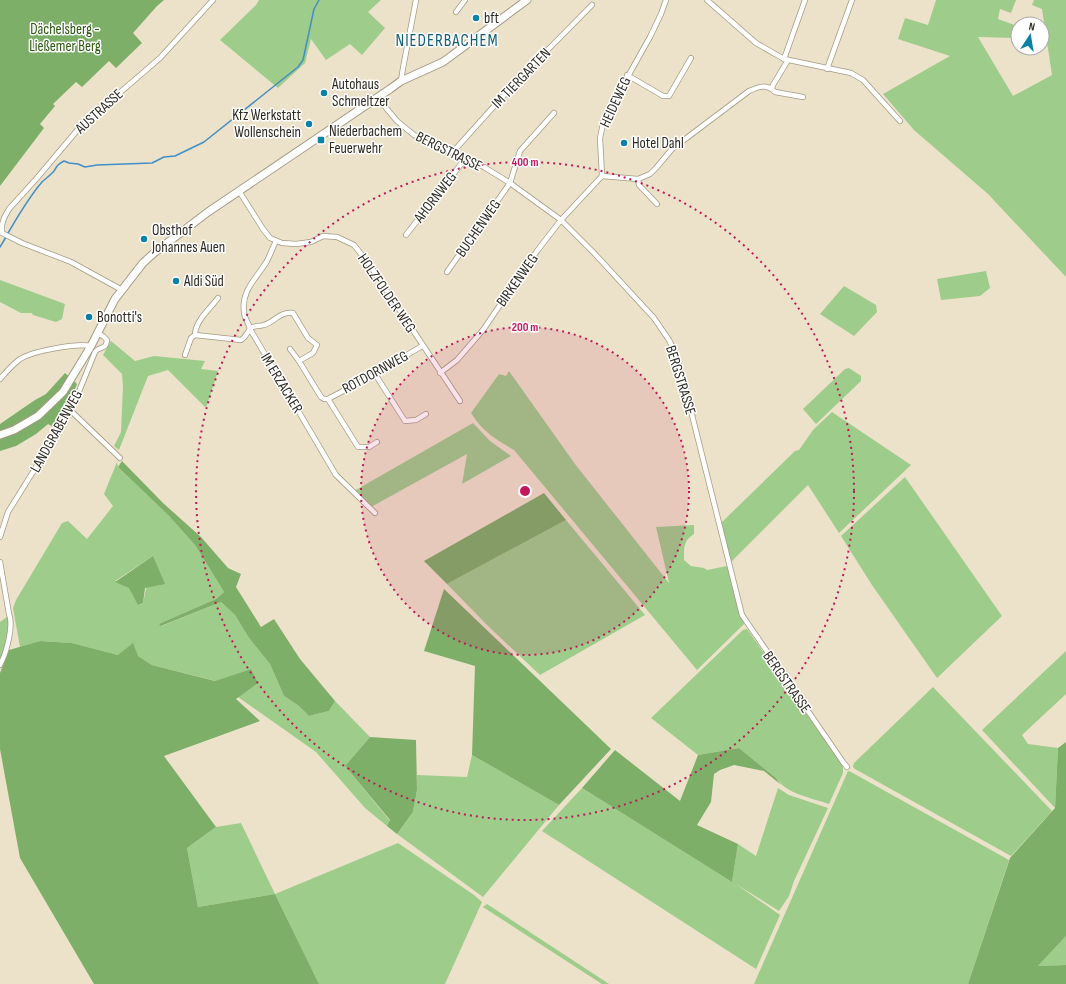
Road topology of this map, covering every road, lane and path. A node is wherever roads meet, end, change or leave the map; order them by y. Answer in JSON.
{"nodes":[{"id":1,"x":213,"y":0,"type":"edge"},
{"id":2,"x":416,"y":0,"type":"edge"},
{"id":3,"x":466,"y":0,"type":"edge"},
{"id":4,"x":527,"y":0,"type":"edge"},
{"id":5,"x":666,"y":0,"type":"edge"},
{"id":6,"x":706,"y":0,"type":"edge"},
{"id":7,"x":805,"y":0,"type":"edge"},
{"id":8,"x":852,"y":0,"type":"edge"},
{"id":9,"x":592,"y":5,"type":"dead end"},
{"id":10,"x":456,"y":12,"type":"dead end"},
{"id":11,"x":691,"y":58,"type":"dead end"},
{"id":12,"x":786,"y":60,"type":"junction"},
{"id":13,"x":827,"y":69,"type":"junction"},
{"id":14,"x":627,"y":75,"type":"junction"},
{"id":15,"x":401,"y":82,"type":"junction"},
{"id":16,"x":772,"y":88,"type":"junction"},
{"id":17,"x":376,"y":97,"type":"junction"},
{"id":18,"x":803,"y":97,"type":"dead end"},
{"id":19,"x":554,"y":113,"type":"dead end"},
{"id":20,"x":900,"y":121,"type":"dead end"},
{"id":21,"x":452,"y":153,"type":"junction"},
{"id":22,"x":465,"y":159,"type":"junction"},
{"id":23,"x":602,"y":176,"type":"junction"},
{"id":24,"x":638,"y":179,"type":"junction"},
{"id":25,"x":510,"y":183,"type":"junction"},
{"id":26,"x":239,"y":191,"type":"junction"},
{"id":27,"x":657,"y":204,"type":"dead end"},
{"id":28,"x":561,"y":220,"type":"junction"},
{"id":29,"x":2,"y":233,"type":"edge"},
{"id":30,"x":406,"y":235,"type":"dead end"},
{"id":31,"x":276,"y":241,"type":"junction"},
{"id":32,"x":447,"y":272,"type":"dead end"},
{"id":33,"x":122,"y":290,"type":"junction"},
{"id":34,"x":218,"y":298,"type":"dead end"},
{"id":35,"x":250,"y":329,"type":"junction"},
{"id":36,"x":97,"y":333,"type":"junction"},
{"id":37,"x":195,"y":335,"type":"junction"},
{"id":38,"x":91,"y":346,"type":"junction"},
{"id":39,"x":422,"y":346,"type":"junction"},
{"id":40,"x":290,"y":349,"type":"dead end"},
{"id":41,"x":184,"y":354,"type":"dead end"},
{"id":42,"x":299,"y":361,"type":"junction"},
{"id":43,"x":375,"y":374,"type":"junction"},
{"id":44,"x":440,"y":374,"type":"junction"},
{"id":45,"x":0,"y":379,"type":"edge"},
{"id":46,"x":328,"y":399,"type":"junction"},
{"id":47,"x":460,"y":402,"type":"dead end"},
{"id":48,"x":71,"y":411,"type":"junction"},
{"id":49,"x":426,"y":414,"type":"dead end"},
{"id":50,"x":0,"y":435,"type":"edge"},
{"id":51,"x":377,"y":442,"type":"dead end"},
{"id":52,"x":120,"y":458,"type":"dead end"},
{"id":53,"x":375,"y":513,"type":"dead end"},
{"id":54,"x":0,"y":537,"type":"edge"},
{"id":55,"x":0,"y":562,"type":"edge"},
{"id":56,"x":0,"y":665,"type":"edge"},
{"id":57,"x":847,"y":767,"type":"dead end"}],
"edges":[{"from":1,"to":29,"type":"street","name":"AUSTRASSE"},
{"from":2,"to":15,"type":"street"},
{"from":3,"to":10,"type":"street"},
{"from":4,"to":15,"type":"main road"},
{"from":5,"to":14,"type":"street","name":"HEIDEWEG"},
{"from":6,"to":12,"type":"street"},
{"from":7,"to":12,"type":"street"},
{"from":8,"to":13,"type":"street"},
{"from":9,"to":21,"type":"street","name":"IM TIERGARTEN"},
{"from":11,"to":14,"type":"street"},
{"from":12,"to":13,"type":"street"},
{"from":12,"to":16,"type":"street"},
{"from":13,"to":20,"type":"street"},
{"from":14,"to":23,"type":"street","name":"HEIDEWEG"},
{"from":15,"to":17,"type":"main road"},
{"from":16,"to":18,"type":"street"},
{"from":16,"to":24,"type":"street"},
{"from":17,"to":21,"type":"street","name":"BERGSTRASSE"},
{"from":17,"to":26,"type":"main road"},
{"from":19,"to":25,"type":"street","name":"BUCHENWEG"},
{"from":21,"to":22,"type":"street","name":"BERGSTRASSE"},
{"from":22,"to":25,"type":"street","name":"BERGSTRASSE"},
{"from":22,"to":30,"type":"street","name":"AHORNWEG"},
{"from":23,"to":24,"type":"street"},
{"from":23,"to":28,"type":"street"},
{"from":24,"to":27,"type":"street"},
{"from":25,"to":28,"type":"street","name":"BERGSTRASSE"},
{"from":25,"to":32,"type":"street","name":"BUCHENWEG"},
{"from":26,"to":31,"type":"street"},
{"from":26,"to":33,"type":"main road"},
{"from":28,"to":44,"type":"street","name":"BIRKENWEG"},
{"from":28,"to":57,"type":"street","name":"BERGSTRASSE"},
{"from":29,"to":33,"type":"street","name":"AUSTRASSE"},
{"from":31,"to":35,"type":"street","name":"IM ERZACKER"},
{"from":31,"to":39,"type":"street","name":"HOLZFOLDER WEG"},
{"from":33,"to":36,"type":"main road"},
{"from":34,"to":37,"type":"street"},
{"from":35,"to":37,"type":"street"},
{"from":35,"to":42,"type":"street"},
{"from":35,"to":53,"type":"street","name":"IM ERZACKER"},
{"from":36,"to":38,"type":"main road"},
{"from":36,"to":48,"type":"street","name":"LANDGRABENWEG"},
{"from":37,"to":41,"type":"street"},
{"from":38,"to":45,"type":"street"},
{"from":38,"to":50,"type":"main road"},
{"from":39,"to":43,"type":"street","name":"ROTDORNWEG"},
{"from":39,"to":44,"type":"street","name":"HOLZFOLDER WEG"},
{"from":40,"to":42,"type":"street","name":"ROTDORNWEG"},
{"from":42,"to":46,"type":"street","name":"ROTDORNWEG"},
{"from":43,"to":46,"type":"street","name":"ROTDORNWEG"},
{"from":43,"to":49,"type":"street"},
{"from":44,"to":47,"type":"street","name":"HOLZFOLDER WEG"},
{"from":46,"to":51,"type":"street","name":"ROTDORNWEG"},
{"from":48,"to":52,"type":"street"},
{"from":48,"to":54,"type":"street","name":"LANDGRABENWEG"},
{"from":55,"to":56,"type":"street"}]}
